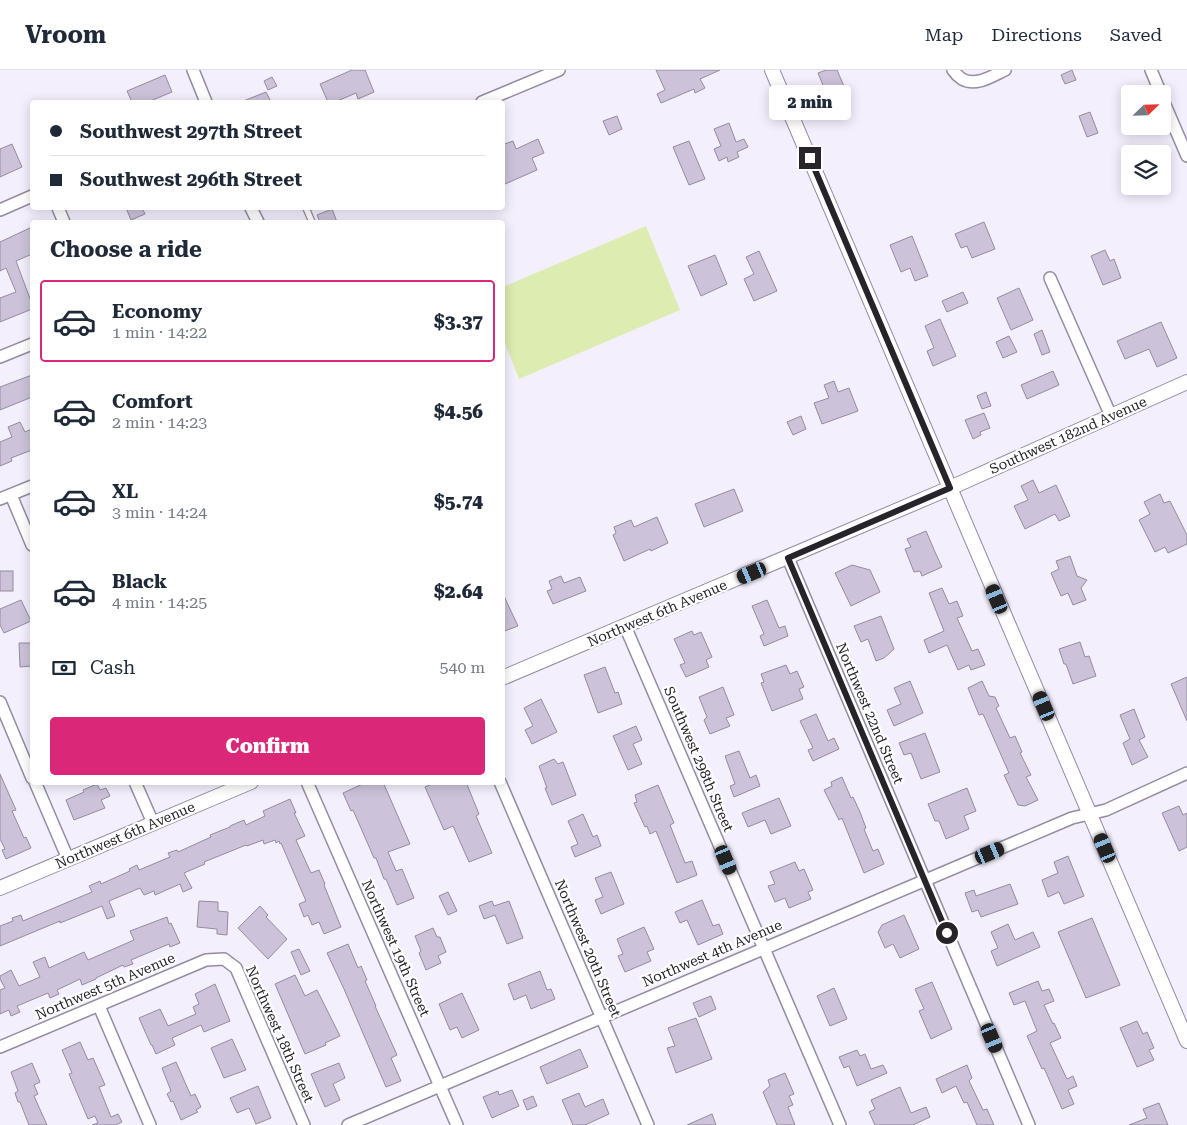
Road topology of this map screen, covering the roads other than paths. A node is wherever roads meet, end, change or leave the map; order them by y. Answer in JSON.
{"nodes":[{"id":1,"x":193,"y":70,"type":"edge"},
{"id":2,"x":559,"y":70,"type":"edge"},
{"id":3,"x":772,"y":70,"type":"edge"},
{"id":4,"x":953,"y":70,"type":"edge"},
{"id":5,"x":1150,"y":70,"type":"edge"},
{"id":6,"x":1000,"y":72,"type":"edge"},
{"id":7,"x":1157,"y":85,"type":"edge"},
{"id":8,"x":205,"y":100,"type":"edge"},
{"id":9,"x":487,"y":100,"type":"edge"},
{"id":10,"x":1171,"y":119,"type":"edge"},
{"id":11,"x":1187,"y":156,"type":"edge"},
{"id":12,"x":30,"y":197,"type":"edge"},
{"id":13,"x":0,"y":210,"type":"edge"},
{"id":14,"x":1050,"y":278,"type":"dead end"},
{"id":15,"x":30,"y":345,"type":"edge"},
{"id":16,"x":0,"y":357,"type":"edge"},
{"id":17,"x":1187,"y":382,"type":"edge"},
{"id":18,"x":1111,"y":416,"type":"junction"},
{"id":19,"x":30,"y":487,"type":"edge"},
{"id":20,"x":950,"y":488,"type":"junction"},
{"id":21,"x":5,"y":497,"type":"edge"},
{"id":22,"x":30,"y":541,"type":"edge"},
{"id":23,"x":788,"y":558,"type":"junction"},
{"id":24,"x":625,"y":626,"type":"junction"},
{"id":25,"x":505,"y":677,"type":"edge"},
{"id":26,"x":0,"y":702,"type":"edge"},
{"id":27,"x":30,"y":773,"type":"edge"},
{"id":28,"x":1187,"y":773,"type":"edge"},
{"id":29,"x":36,"y":785,"type":"edge"},
{"id":30,"x":136,"y":785,"type":"edge"},
{"id":31,"x":244,"y":785,"type":"edge"},
{"id":32,"x":308,"y":785,"type":"edge"},
{"id":33,"x":501,"y":785,"type":"edge"},
{"id":34,"x":1090,"y":814,"type":"junction"},
{"id":35,"x":153,"y":824,"type":"junction"},
{"id":36,"x":68,"y":859,"type":"junction"},
{"id":37,"x":924,"y":880,"type":"junction"},
{"id":38,"x":0,"y":888,"type":"edge"},
{"id":39,"x":764,"y":948,"type":"junction"},
{"id":40,"x":224,"y":959,"type":"joint"},
{"id":41,"x":99,"y":1006,"type":"junction"},
{"id":42,"x":601,"y":1017,"type":"junction"},
{"id":43,"x":1187,"y":1041,"type":"edge"},
{"id":44,"x":0,"y":1047,"type":"edge"},
{"id":45,"x":440,"y":1086,"type":"junction"},
{"id":46,"x":150,"y":1125,"type":"edge"},
{"id":47,"x":304,"y":1125,"type":"edge"},
{"id":48,"x":348,"y":1125,"type":"edge"},
{"id":49,"x":457,"y":1125,"type":"edge"},
{"id":50,"x":648,"y":1125,"type":"edge"},
{"id":51,"x":840,"y":1125,"type":"edge"},
{"id":52,"x":1029,"y":1125,"type":"edge"}],
"edges":[{"from":1,"to":8,"type":"street"},
{"from":2,"to":9,"type":"street"},
{"from":3,"to":20,"type":"street"},
{"from":4,"to":6,"type":"street"},
{"from":5,"to":7,"type":"street"},
{"from":10,"to":11,"type":"street"},
{"from":12,"to":13,"type":"street"},
{"from":14,"to":18,"type":"street"},
{"from":15,"to":16,"type":"street"},
{"from":17,"to":18,"type":"street","name":"Southwest 182nd Avenue"},
{"from":18,"to":20,"type":"street","name":"Southwest 182nd Avenue"},
{"from":19,"to":21,"type":"street"},
{"from":20,"to":23,"type":"street","name":"Northwest 6th Avenue"},
{"from":20,"to":34,"type":"street"},
{"from":21,"to":22,"type":"street"},
{"from":23,"to":24,"type":"street","name":"Northwest 6th Avenue"},
{"from":23,"to":37,"type":"street","name":"Northwest 22nd Street"},
{"from":24,"to":25,"type":"street","name":"Northwest 6th Avenue"},
{"from":24,"to":39,"type":"street","name":"Southwest 298th Street"},
{"from":26,"to":27,"type":"street"},
{"from":28,"to":34,"type":"street","name":"Northwest 4th Avenue"},
{"from":29,"to":36,"type":"street"},
{"from":30,"to":35,"type":"street"},
{"from":31,"to":35,"type":"street","name":"Northwest 6th Avenue"},
{"from":32,"to":45,"type":"street","name":"Northwest 19th Street"},
{"from":33,"to":42,"type":"street","name":"Northwest 20th Street"},
{"from":34,"to":37,"type":"street","name":"Northwest 4th Avenue"},
{"from":34,"to":43,"type":"street"},
{"from":35,"to":36,"type":"street","name":"Northwest 6th Avenue"},
{"from":36,"to":38,"type":"street","name":"Northwest 6th Avenue"},
{"from":37,"to":39,"type":"street","name":"Northwest 4th Avenue"},
{"from":37,"to":52,"type":"street","name":"Northwest 22nd Street"},
{"from":39,"to":42,"type":"street","name":"Northwest 4th Avenue"},
{"from":39,"to":51,"type":"street","name":"Southwest 298th Street"},
{"from":40,"to":41,"type":"street","name":"Northwest 5th Avenue"},
{"from":40,"to":47,"type":"street","name":"Northwest 18th Street"},
{"from":41,"to":44,"type":"street","name":"Northwest 5th Avenue"},
{"from":41,"to":46,"type":"street"},
{"from":42,"to":45,"type":"street","name":"Northwest 4th Avenue"},
{"from":42,"to":50,"type":"street","name":"Northwest 20th Street"},
{"from":45,"to":48,"type":"street","name":"Northwest 4th Avenue"},
{"from":45,"to":49,"type":"street","name":"Northwest 19th Street"}]}
